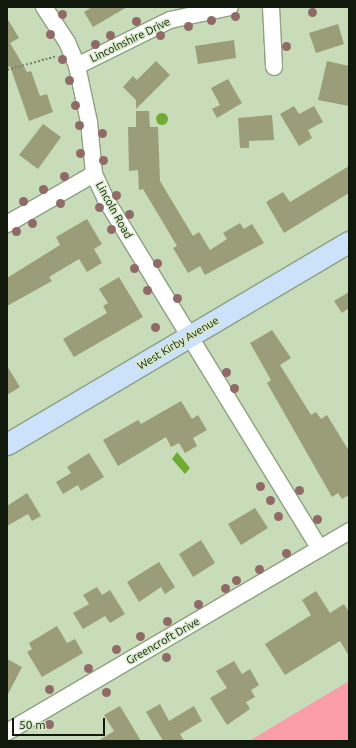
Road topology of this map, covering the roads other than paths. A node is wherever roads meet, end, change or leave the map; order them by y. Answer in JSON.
{"nodes":[{"id":1,"x":44,"y":7,"type":"edge"},
{"id":2,"x":230,"y":7,"type":"edge"},
{"id":3,"x":271,"y":7,"type":"edge"},
{"id":4,"x":209,"y":9,"type":"edge"},
{"id":5,"x":77,"y":66,"type":"junction"},
{"id":6,"x":274,"y":67,"type":"dead end"},
{"id":7,"x":94,"y":174,"type":"junction"},
{"id":8,"x":7,"y":224,"type":"edge"},
{"id":9,"x":349,"y":242,"type":"edge"},
{"id":10,"x":188,"y":337,"type":"junction"},
{"id":11,"x":7,"y":444,"type":"edge"},
{"id":12,"x":349,"y":531,"type":"edge"},
{"id":13,"x":320,"y":549,"type":"junction"},
{"id":14,"x":7,"y":732,"type":"edge"}],
"edges":[{"from":1,"to":5,"type":"street","name":"Lincoln Road"},
{"from":2,"to":4,"type":"street","name":"Lincolnshire Drive"},
{"from":3,"to":6,"type":"street"},
{"from":4,"to":5,"type":"street","name":"Lincolnshire Drive"},
{"from":5,"to":7,"type":"street","name":"Lincoln Road"},
{"from":7,"to":8,"type":"street"},
{"from":7,"to":10,"type":"street","name":"Lincoln Road"},
{"from":9,"to":10,"type":"main road","name":"West Kirby Avenue"},
{"from":10,"to":11,"type":"main road","name":"West Kirby Avenue"},
{"from":10,"to":13,"type":"street"},
{"from":12,"to":13,"type":"street","name":"Greencroft Drive"},
{"from":13,"to":14,"type":"street","name":"Greencroft Drive"}]}
